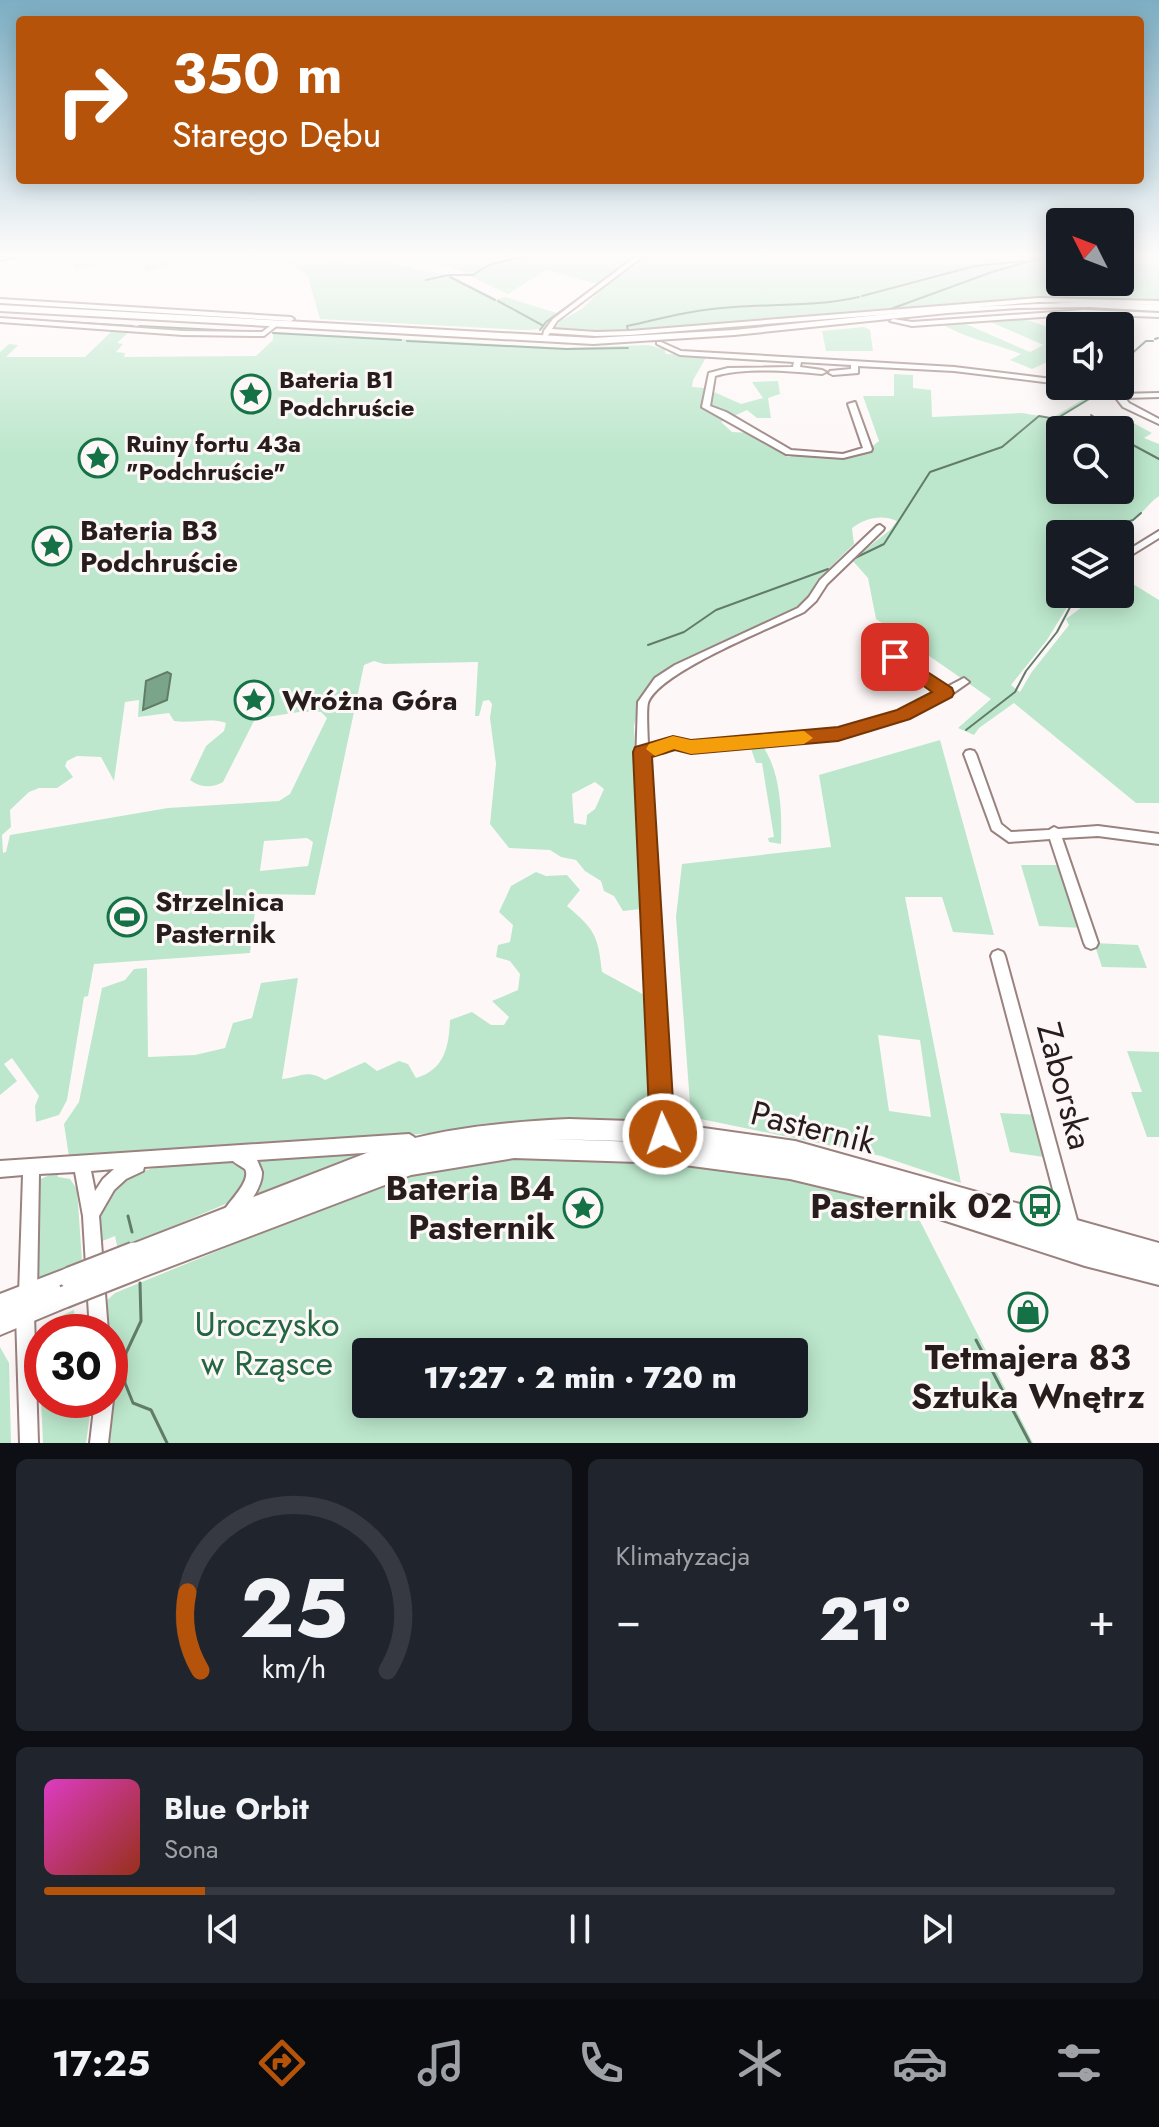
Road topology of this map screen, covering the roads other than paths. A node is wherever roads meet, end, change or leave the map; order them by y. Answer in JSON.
{"nodes":[{"id":1,"x":73,"y":321,"type":"edge"},
{"id":2,"x":212,"y":321,"type":"edge"},
{"id":3,"x":554,"y":321,"type":"edge"},
{"id":4,"x":858,"y":321,"type":"edge"},
{"id":5,"x":889,"y":321,"type":"edge"},
{"id":6,"x":895,"y":321,"type":"edge"},
{"id":7,"x":925,"y":321,"type":"edge"},
{"id":8,"x":274,"y":327,"type":"junction"},
{"id":9,"x":409,"y":335,"type":"junction"},
{"id":10,"x":545,"y":335,"type":"junction"},
{"id":11,"x":662,"y":339,"type":"junction"},
{"id":12,"x":854,"y":363,"type":"junction"},
{"id":13,"x":797,"y":364,"type":"junction"},
{"id":14,"x":822,"y":372,"type":"dead end"},
{"id":15,"x":833,"y":373,"type":"dead end"},
{"id":16,"x":1046,"y":380,"type":"edge"},
{"id":17,"x":1159,"y":395,"type":"edge"},
{"id":18,"x":1134,"y":396,"type":"edge"},
{"id":19,"x":1122,"y":400,"type":"edge"},
{"id":20,"x":852,"y":404,"type":"dead end"},
{"id":21,"x":1159,"y":422,"type":"edge"},
{"id":22,"x":880,"y":528,"type":"dead end"},
{"id":23,"x":1159,"y":534,"type":"edge"},
{"id":24,"x":1134,"y":550,"type":"edge"},
{"id":25,"x":873,"y":641,"type":"dead end"},
{"id":26,"x":964,"y":682,"type":"dead end"},
{"id":27,"x":945,"y":693,"type":"junction"},
{"id":28,"x":642,"y":752,"type":"junction"},
{"id":29,"x":970,"y":754,"type":"dead end"},
{"id":30,"x":1054,"y":832,"type":"junction"},
{"id":31,"x":1159,"y":839,"type":"edge"},
{"id":32,"x":1091,"y":943,"type":"dead end"},
{"id":33,"x":998,"y":956,"type":"dead end"},
{"id":34,"x":663,"y":1134,"type":"junction"},
{"id":35,"x":434,"y":1143,"type":"junction"},
{"id":36,"x":697,"y":1146,"type":"junction"},
{"id":37,"x":235,"y":1154,"type":"junction"},
{"id":38,"x":146,"y":1161,"type":"junction"},
{"id":39,"x":82,"y":1164,"type":"junction"},
{"id":40,"x":31,"y":1167,"type":"junction"},
{"id":41,"x":0,"y":1169,"type":"edge"},
{"id":42,"x":359,"y":1174,"type":"junction"},
{"id":43,"x":91,"y":1216,"type":"junction"},
{"id":44,"x":223,"y":1220,"type":"junction"},
{"id":45,"x":1073,"y":1231,"type":"junction"},
{"id":46,"x":1159,"y":1254,"type":"edge"},
{"id":47,"x":134,"y":1261,"type":"junction"},
{"id":48,"x":1159,"y":1274,"type":"edge"},
{"id":49,"x":26,"y":1304,"type":"junction"},
{"id":50,"x":0,"y":1305,"type":"edge"},
{"id":51,"x":98,"y":1314,"type":"edge"},
{"id":52,"x":0,"y":1324,"type":"edge"},
{"id":53,"x":102,"y":1418,"type":"edge"},
{"id":54,"x":29,"y":1443,"type":"edge"},
{"id":55,"x":99,"y":1443,"type":"edge"}],
"edges":[{"from":1,"to":8,"type":"street"},
{"from":2,"to":8,"type":"main road"},
{"from":3,"to":10,"type":"street"},
{"from":4,"to":11,"type":"main road"},
{"from":5,"to":11,"type":"main road"},
{"from":6,"to":7,"type":"street"},
{"from":8,"to":9,"type":"main road"},
{"from":9,"to":10,"type":"main road"},
{"from":9,"to":11,"type":"main road"},
{"from":10,"to":11,"type":"main road"},
{"from":11,"to":13,"type":"street"},
{"from":12,"to":13,"type":"street"},
{"from":12,"to":15,"type":"street"},
{"from":12,"to":16,"type":"street"},
{"from":13,"to":14,"type":"street"},
{"from":13,"to":20,"type":"street"},
{"from":17,"to":18,"type":"street"},
{"from":19,"to":21,"type":"street"},
{"from":22,"to":28,"type":"street"},
{"from":23,"to":24,"type":"street"},
{"from":25,"to":27,"type":"street"},
{"from":26,"to":27,"type":"street"},
{"from":27,"to":28,"type":"street"},
{"from":28,"to":34,"type":"street"},
{"from":29,"to":30,"type":"street"},
{"from":30,"to":31,"type":"street"},
{"from":30,"to":32,"type":"street"},
{"from":33,"to":45,"type":"street","name":"Zaborska"},
{"from":34,"to":35,"type":"main road","name":"Pasternik"},
{"from":34,"to":36,"type":"main road","name":"Pasternik"},
{"from":35,"to":37,"type":"street"},
{"from":35,"to":42,"type":"main road","name":"Pasternik"},
{"from":36,"to":42,"type":"main road","name":"Pasternik"},
{"from":36,"to":45,"type":"main road","name":"Pasternik"},
{"from":36,"to":48,"type":"main road","name":"Pasternik"},
{"from":37,"to":38,"type":"street"},
{"from":37,"to":44,"type":"street"},
{"from":38,"to":39,"type":"street"},
{"from":38,"to":43,"type":"street"},
{"from":39,"to":40,"type":"street"},
{"from":39,"to":43,"type":"street"},
{"from":40,"to":41,"type":"street"},
{"from":40,"to":49,"type":"street"},
{"from":42,"to":44,"type":"main road"},
{"from":42,"to":47,"type":"main road"},
{"from":43,"to":51,"type":"street"},
{"from":44,"to":47,"type":"main road"},
{"from":45,"to":46,"type":"main road","name":"Pasternik"},
{"from":47,"to":49,"type":"main road","bridge":true},
{"from":49,"to":50,"type":"main road"},
{"from":49,"to":52,"type":"main road"},
{"from":49,"to":54,"type":"street"},
{"from":53,"to":55,"type":"street"}]}
